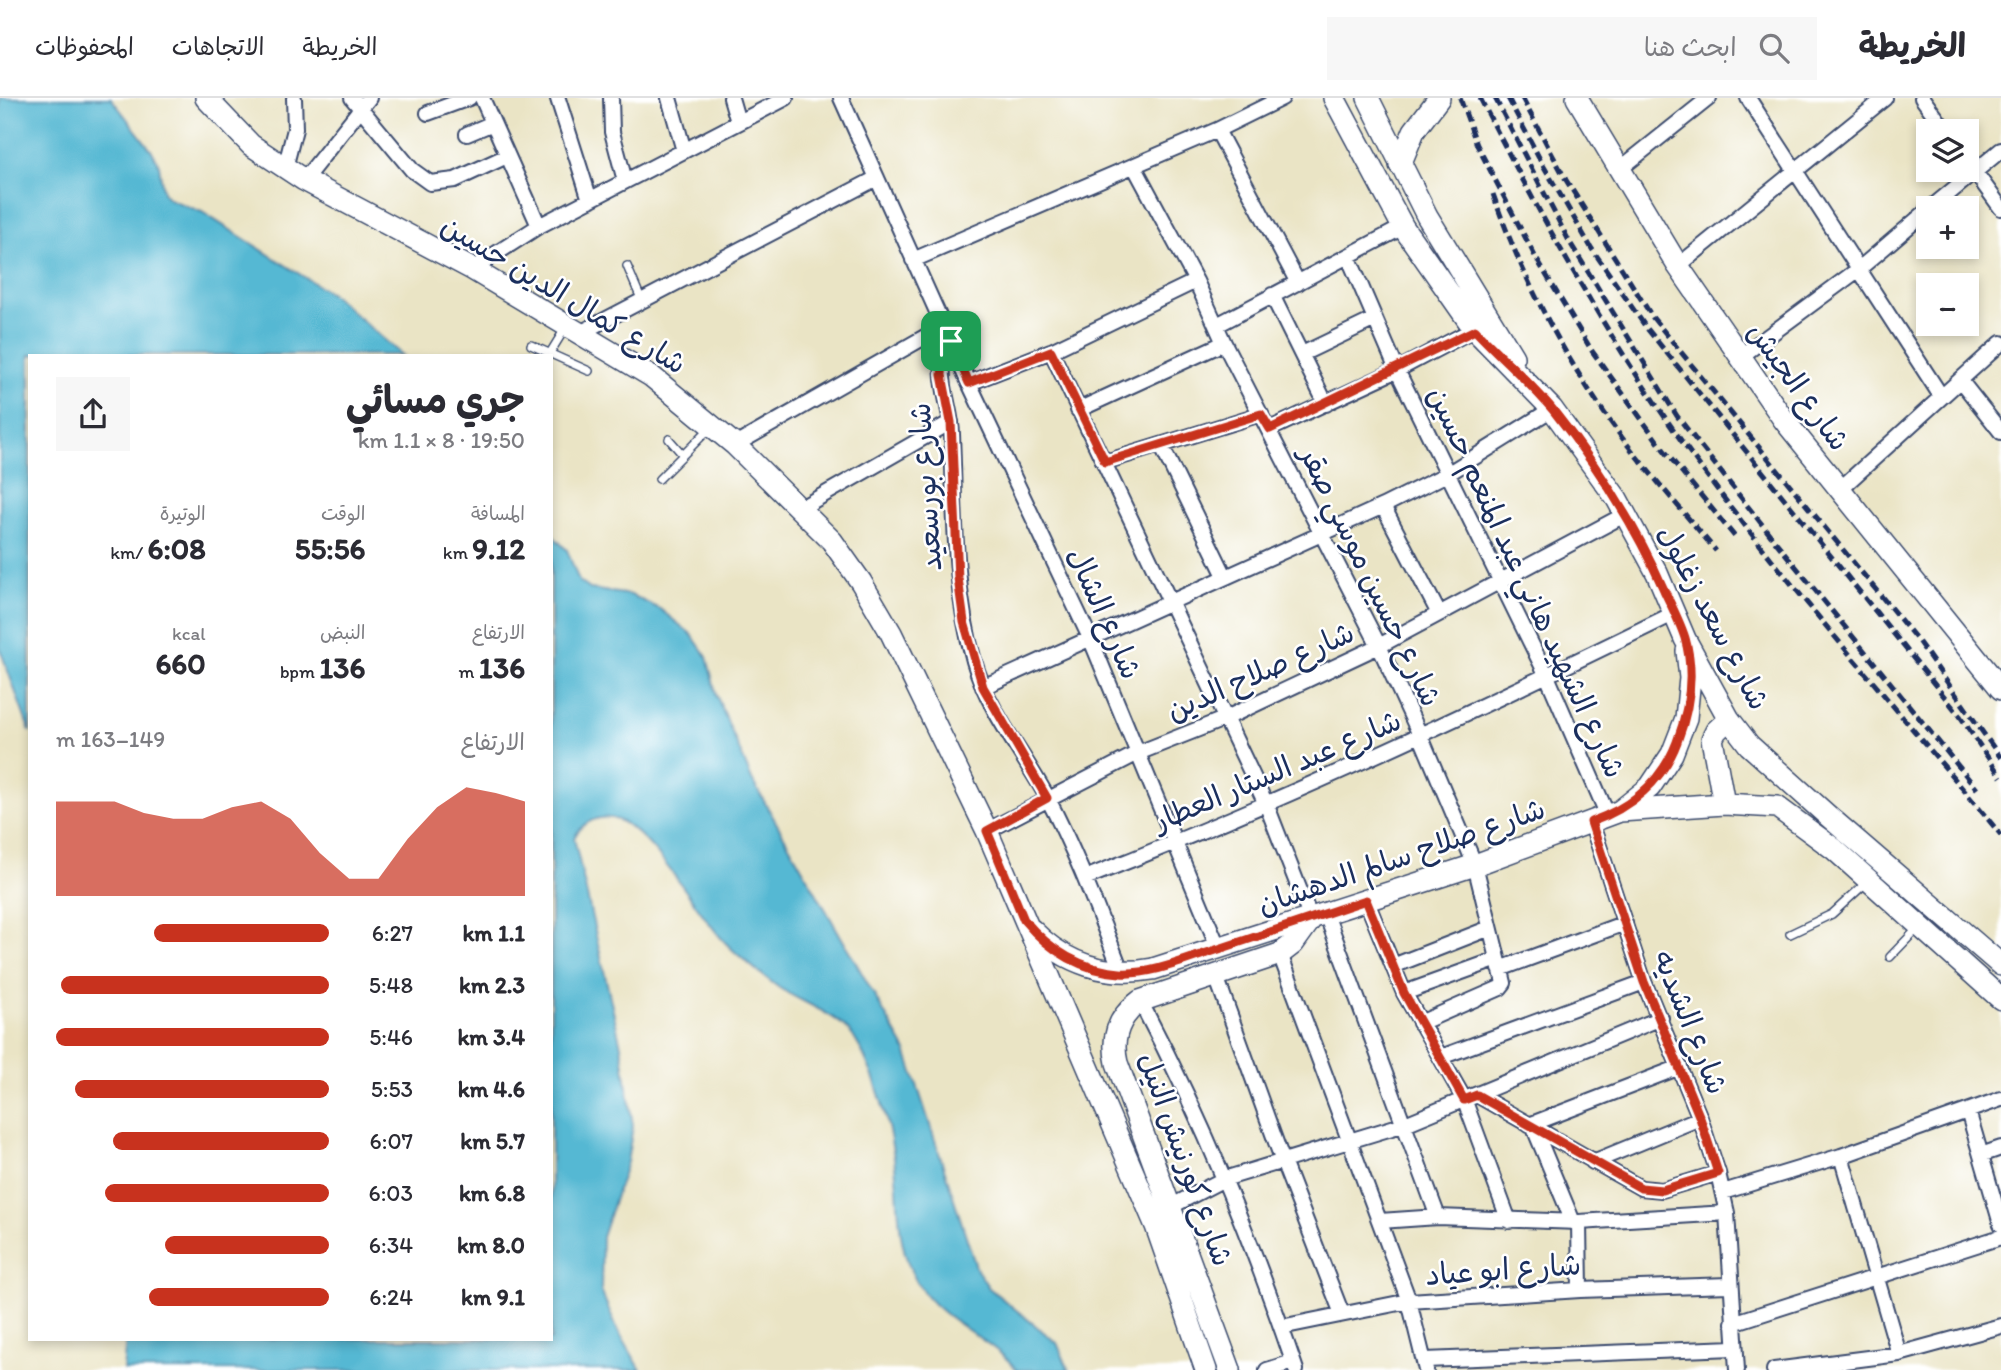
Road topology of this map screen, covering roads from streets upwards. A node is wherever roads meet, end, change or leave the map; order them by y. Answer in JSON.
{"nodes":[{"id":1,"x":206,"y":98,"type":"edge"},
{"id":2,"x":294,"y":98,"type":"edge"},
{"id":3,"x":352,"y":98,"type":"edge"},
{"id":4,"x":369,"y":98,"type":"edge"},
{"id":5,"x":469,"y":98,"type":"edge"},
{"id":6,"x":482,"y":98,"type":"edge"},
{"id":7,"x":611,"y":98,"type":"edge"},
{"id":8,"x":669,"y":98,"type":"edge"},
{"id":9,"x":731,"y":98,"type":"edge"},
{"id":10,"x":786,"y":98,"type":"edge"},
{"id":11,"x":841,"y":98,"type":"edge"},
{"id":12,"x":1282,"y":98,"type":"edge"},
{"id":13,"x":1334,"y":98,"type":"edge"},
{"id":14,"x":1368,"y":98,"type":"edge"},
{"id":15,"x":1439,"y":98,"type":"edge"},
{"id":16,"x":1577,"y":98,"type":"edge"},
{"id":17,"x":1709,"y":98,"type":"edge"},
{"id":18,"x":1748,"y":98,"type":"edge"},
{"id":19,"x":1885,"y":98,"type":"edge"},
{"id":20,"x":1922,"y":98,"type":"edge"},
{"id":21,"x":558,"y":99,"type":"edge"},
{"id":22,"x":361,"y":111,"type":"junction"},
{"id":23,"x":428,"y":113,"type":"dead end"},
{"id":24,"x":1937,"y":119,"type":"edge"},
{"id":25,"x":738,"y":122,"type":"junction"},
{"id":26,"x":493,"y":123,"type":"junction"},
{"id":27,"x":1217,"y":130,"type":"junction"},
{"id":28,"x":467,"y":134,"type":"dead end"},
{"id":29,"x":2001,"y":150,"type":"edge"},
{"id":30,"x":684,"y":151,"type":"junction"},
{"id":31,"x":508,"y":156,"type":"junction"},
{"id":32,"x":1979,"y":162,"type":"edge"},
{"id":33,"x":1400,"y":165,"type":"junction"},
{"id":34,"x":1134,"y":166,"type":"junction"},
{"id":35,"x":285,"y":167,"type":"junction"},
{"id":36,"x":1620,"y":169,"type":"junction"},
{"id":37,"x":1795,"y":170,"type":"junction"},
{"id":38,"x":1979,"y":177,"type":"edge"},
{"id":39,"x":877,"y":178,"type":"junction"},
{"id":40,"x":304,"y":180,"type":"junction"},
{"id":41,"x":625,"y":181,"type":"junction"},
{"id":42,"x":1956,"y":182,"type":"edge"},
{"id":43,"x":1942,"y":196,"type":"edge"},
{"id":44,"x":590,"y":200,"type":"junction"},
{"id":45,"x":2001,"y":208,"type":"edge"},
{"id":46,"x":1916,"y":221,"type":"edge"},
{"id":47,"x":540,"y":226,"type":"junction"},
{"id":48,"x":1403,"y":227,"type":"junction"},
{"id":49,"x":1348,"y":256,"type":"junction"},
{"id":50,"x":913,"y":260,"type":"junction"},
{"id":51,"x":1678,"y":266,"type":"junction"},
{"id":52,"x":472,"y":269,"type":"junction"},
{"id":53,"x":1859,"y":270,"type":"junction"},
{"id":54,"x":1196,"y":281,"type":"junction"},
{"id":55,"x":1298,"y":283,"type":"junction"},
{"id":56,"x":1272,"y":295,"type":"junction"},
{"id":57,"x":1375,"y":318,"type":"junction"},
{"id":58,"x":1217,"y":325,"type":"junction"},
{"id":59,"x":1483,"y":325,"type":"junction"},
{"id":60,"x":944,"y":326,"type":"junction"},
{"id":61,"x":575,"y":328,"type":"junction"},
{"id":62,"x":951,"y":341,"type":"junction"},
{"id":63,"x":1224,"y":343,"type":"junction"},
{"id":64,"x":2001,"y":343,"type":"edge"},
{"id":65,"x":1051,"y":351,"type":"junction"},
{"id":66,"x":1302,"y":354,"type":"junction"},
{"id":67,"x":1740,"y":357,"type":"junction"},
{"id":68,"x":1397,"y":370,"type":"junction"},
{"id":69,"x":1960,"y":380,"type":"junction"},
{"id":70,"x":969,"y":383,"type":"junction"},
{"id":71,"x":1941,"y":396,"type":"junction"},
{"id":72,"x":1326,"y":404,"type":"junction"},
{"id":73,"x":1552,"y":409,"type":"junction"},
{"id":74,"x":1078,"y":410,"type":"junction"},
{"id":75,"x":1261,"y":414,"type":"junction"},
{"id":76,"x":951,"y":422,"type":"junction"},
{"id":77,"x":1270,"y":429,"type":"junction"},
{"id":78,"x":2001,"y":432,"type":"edge"},
{"id":79,"x":735,"y":445,"type":"junction"},
{"id":80,"x":1161,"y":445,"type":"junction"},
{"id":81,"x":1105,"y":462,"type":"junction"},
{"id":82,"x":1449,"y":473,"type":"junction"},
{"id":83,"x":1839,"y":490,"type":"junction"},
{"id":84,"x":1383,"y":506,"type":"junction"},
{"id":85,"x":799,"y":509,"type":"junction"},
{"id":86,"x":1626,"y":514,"type":"junction"},
{"id":87,"x":1322,"y":534,"type":"junction"},
{"id":88,"x":1225,"y":576,"type":"junction"},
{"id":89,"x":1502,"y":580,"type":"junction"},
{"id":90,"x":1172,"y":601,"type":"junction"},
{"id":91,"x":1438,"y":612,"type":"junction"},
{"id":92,"x":1675,"y":613,"type":"junction"},
{"id":93,"x":1685,"y":639,"type":"junction"},
{"id":94,"x":1091,"y":640,"type":"junction"},
{"id":95,"x":1379,"y":646,"type":"junction"},
{"id":96,"x":1547,"y":676,"type":"junction"},
{"id":97,"x":983,"y":687,"type":"junction"},
{"id":98,"x":2001,"y":689,"type":"edge"},
{"id":99,"x":1224,"y":719,"type":"junction"},
{"id":100,"x":1729,"y":719,"type":"junction"},
{"id":101,"x":1421,"y":737,"type":"junction"},
{"id":102,"x":1138,"y":753,"type":"junction"},
{"id":103,"x":1047,"y":798,"type":"junction"},
{"id":104,"x":1724,"y":804,"type":"junction"},
{"id":105,"x":1267,"y":806,"type":"junction"},
{"id":106,"x":1606,"y":816,"type":"junction"},
{"id":107,"x":987,"y":831,"type":"junction"},
{"id":108,"x":1175,"y":843,"type":"junction"},
{"id":109,"x":1475,"y":866,"type":"junction"},
{"id":110,"x":1085,"y":878,"type":"junction"},
{"id":111,"x":1366,"y":900,"type":"junction"},
{"id":112,"x":1318,"y":916,"type":"junction"},
{"id":113,"x":1024,"y":920,"type":"junction"},
{"id":114,"x":1625,"y":923,"type":"junction"},
{"id":115,"x":1490,"y":928,"type":"junction"},
{"id":116,"x":1219,"y":949,"type":"junction"},
{"id":117,"x":1280,"y":954,"type":"junction"},
{"id":118,"x":2001,"y":965,"type":"edge"},
{"id":119,"x":1393,"y":966,"type":"junction"},
{"id":120,"x":1500,"y":971,"type":"junction"},
{"id":121,"x":1122,"y":973,"type":"junction"},
{"id":122,"x":1216,"y":976,"type":"junction"},
{"id":123,"x":1644,"y":982,"type":"junction"},
{"id":124,"x":1404,"y":993,"type":"junction"},
{"id":125,"x":2001,"y":999,"type":"edge"},
{"id":126,"x":1140,"y":1001,"type":"junction"},
{"id":127,"x":1661,"y":1018,"type":"junction"},
{"id":128,"x":1420,"y":1023,"type":"junction"},
{"id":129,"x":1441,"y":1056,"type":"junction"},
{"id":130,"x":1681,"y":1067,"type":"junction"},
{"id":131,"x":1471,"y":1097,"type":"junction"},
{"id":132,"x":2001,"y":1098,"type":"edge"},
{"id":133,"x":1968,"y":1111,"type":"junction"},
{"id":134,"x":1700,"y":1118,"type":"junction"},
{"id":135,"x":1405,"y":1124,"type":"junction"},
{"id":136,"x":1531,"y":1127,"type":"junction"},
{"id":137,"x":1350,"y":1142,"type":"junction"},
{"id":138,"x":2001,"y":1148,"type":"edge"},
{"id":139,"x":1981,"y":1155,"type":"junction"},
{"id":140,"x":1841,"y":1156,"type":"junction"},
{"id":141,"x":1282,"y":1159,"type":"junction"},
{"id":142,"x":1593,"y":1162,"type":"junction"},
{"id":143,"x":1718,"y":1173,"type":"junction"},
{"id":144,"x":1224,"y":1179,"type":"junction"},
{"id":145,"x":1723,"y":1192,"type":"junction"},
{"id":146,"x":1170,"y":1207,"type":"junction"},
{"id":147,"x":1727,"y":1213,"type":"junction"},
{"id":148,"x":1438,"y":1217,"type":"junction"},
{"id":149,"x":1509,"y":1221,"type":"junction"},
{"id":150,"x":1380,"y":1222,"type":"junction"},
{"id":151,"x":1576,"y":1222,"type":"junction"},
{"id":152,"x":2001,"y":1224,"type":"edge"},
{"id":153,"x":2001,"y":1237,"type":"edge"},
{"id":154,"x":1876,"y":1275,"type":"junction"},
{"id":155,"x":1730,"y":1285,"type":"junction"},
{"id":156,"x":1580,"y":1290,"type":"junction"},
{"id":157,"x":1409,"y":1301,"type":"junction"},
{"id":158,"x":1342,"y":1314,"type":"junction"},
{"id":159,"x":1733,"y":1323,"type":"junction"},
{"id":160,"x":1281,"y":1326,"type":"junction"},
{"id":161,"x":2001,"y":1326,"type":"edge"},
{"id":162,"x":1734,"y":1348,"type":"junction"},
{"id":163,"x":1899,"y":1354,"type":"junction"},
{"id":164,"x":1426,"y":1365,"type":"edge"},
{"id":165,"x":1294,"y":1366,"type":"edge"},
{"id":166,"x":1206,"y":1370,"type":"edge"},
{"id":167,"x":1230,"y":1370,"type":"edge"},
{"id":168,"x":1267,"y":1370,"type":"edge"},
{"id":169,"x":1737,"y":1370,"type":"edge"},
{"id":170,"x":1774,"y":1370,"type":"edge"}],
"edges":[{"from":1,"to":35,"type":"main road","name":"شارع كمال الدين حسين"},
{"from":2,"to":35,"type":"street"},
{"from":3,"to":22,"type":"street"},
{"from":4,"to":22,"type":"street"},
{"from":5,"to":23,"type":"street"},
{"from":6,"to":26,"type":"street"},
{"from":7,"to":41,"type":"street"},
{"from":8,"to":30,"type":"street"},
{"from":9,"to":25,"type":"street"},
{"from":10,"to":25,"type":"street"},
{"from":11,"to":39,"type":"street","name":"شارع الشال"},
{"from":12,"to":27,"type":"street"},
{"from":13,"to":48,"type":"main road","name":"شارع سعد زغلول"},
{"from":14,"to":33,"type":"main road","name":"شارع سعد زغلول"},
{"from":15,"to":33,"type":"main road"},
{"from":16,"to":36,"type":"main road","name":"شارع الجيش"},
{"from":17,"to":36,"type":"street"},
{"from":18,"to":37,"type":"street"},
{"from":19,"to":37,"type":"street"},
{"from":20,"to":24,"type":"street"},
{"from":21,"to":44,"type":"street"},
{"from":22,"to":31,"type":"street"},
{"from":22,"to":40,"type":"street"},
{"from":25,"to":30,"type":"street"},
{"from":26,"to":28,"type":"street"},
{"from":26,"to":31,"type":"street"},
{"from":27,"to":34,"type":"street"},
{"from":27,"to":55,"type":"street"},
{"from":29,"to":32,"type":"street"},
{"from":30,"to":41,"type":"street"},
{"from":31,"to":47,"type":"street"},
{"from":33,"to":59,"type":"main road","name":"شارع سعد زغلول"},
{"from":34,"to":50,"type":"street"},
{"from":34,"to":54,"type":"street","name":"شارع حسين موسي صقر"},
{"from":35,"to":40,"type":"main road","name":"شارع كمال الدين حسين"},
{"from":36,"to":51,"type":"main road","name":"شارع الجيش"},
{"from":37,"to":51,"type":"street"},
{"from":37,"to":53,"type":"street"},
{"from":38,"to":45,"type":"street"},
{"from":39,"to":50,"type":"street","name":"شارع الشال"},
{"from":39,"to":61,"type":"street"},
{"from":40,"to":52,"type":"main road","name":"شارع كمال الدين حسين"},
{"from":41,"to":44,"type":"street"},
{"from":42,"to":43,"type":"street"},
{"from":44,"to":47,"type":"street"},
{"from":46,"to":53,"type":"street"},
{"from":47,"to":52,"type":"street"},
{"from":48,"to":49,"type":"street"},
{"from":48,"to":59,"type":"main road","name":"شارع سعد زغلول"},
{"from":49,"to":55,"type":"street"},
{"from":49,"to":57,"type":"street","name":"شارع الشهيد هاني عبد المنعم حسين"},
{"from":50,"to":60,"type":"street","name":"شارع الشال"},
{"from":51,"to":67,"type":"main road","name":"شارع الجيش"},
{"from":52,"to":61,"type":"main road","name":"شارع كمال الدين حسين"},
{"from":53,"to":67,"type":"street"},
{"from":53,"to":71,"type":"street"},
{"from":54,"to":58,"type":"street","name":"شارع حسين موسي صقر"},
{"from":54,"to":65,"type":"street"},
{"from":55,"to":56,"type":"street"},
{"from":56,"to":58,"type":"street"},
{"from":56,"to":66,"type":"street"},
{"from":57,"to":66,"type":"street"},
{"from":57,"to":68,"type":"street","name":"شارع الشهيد هاني عبد المنعم حسين"},
{"from":58,"to":63,"type":"street","name":"شارع حسين موسي صقر"},
{"from":59,"to":68,"type":"street"},
{"from":59,"to":73,"type":"main road","name":"شارع سعد زغلول"},
{"from":60,"to":62,"type":"street","name":"شارع الشال"},
{"from":60,"to":79,"type":"street"},
{"from":61,"to":79,"type":"main road","name":"شارع كمال الدين حسين"},
{"from":62,"to":70,"type":"street","name":"شارع الشال"},
{"from":62,"to":76,"type":"street","name":"شارع بورسعيد"},
{"from":63,"to":74,"type":"street"},
{"from":63,"to":75,"type":"street","name":"شارع حسين موسي صقر"},
{"from":64,"to":69,"type":"street"},
{"from":65,"to":70,"type":"street"},
{"from":65,"to":74,"type":"street"},
{"from":66,"to":72,"type":"street"},
{"from":67,"to":83,"type":"main road","name":"شارع الجيش"},
{"from":68,"to":72,"type":"street"},
{"from":68,"to":82,"type":"street","name":"شارع الشهيد هاني عبد المنعم حسين"},
{"from":69,"to":71,"type":"street"},
{"from":69,"to":78,"type":"street"},
{"from":70,"to":94,"type":"street","name":"شارع الشال"},
{"from":71,"to":83,"type":"street"},
{"from":72,"to":77,"type":"street"},
{"from":73,"to":82,"type":"street"},
{"from":73,"to":86,"type":"main road","name":"شارع سعد زغلول"},
{"from":74,"to":81,"type":"street"},
{"from":75,"to":77,"type":"street","name":"شارع حسين موسي صقر"},
{"from":75,"to":80,"type":"street"},
{"from":76,"to":85,"type":"street"},
{"from":76,"to":97,"type":"street","name":"شارع بورسعيد"},
{"from":77,"to":87,"type":"street","name":"شارع حسين موسي صقر"},
{"from":79,"to":85,"type":"main road","name":"شارع كمال الدين حسين"},
{"from":80,"to":81,"type":"street"},
{"from":80,"to":88,"type":"street"},
{"from":81,"to":90,"type":"street"},
{"from":82,"to":84,"type":"street"},
{"from":82,"to":89,"type":"street","name":"شارع الشهيد هاني عبد المنعم حسين"},
{"from":83,"to":98,"type":"main road","name":"شارع الجيش"},
{"from":84,"to":87,"type":"street"},
{"from":84,"to":91,"type":"street"},
{"from":85,"to":107,"type":"main road","name":"شارع كمال الدين حسين"},
{"from":86,"to":89,"type":"street","name":"شارع صلاح الدين"},
{"from":86,"to":92,"type":"main road","name":"شارع سعد زغلول"},
{"from":87,"to":88,"type":"street"},
{"from":87,"to":95,"type":"street","name":"شارع حسين موسي صقر"},
{"from":88,"to":90,"type":"street"},
{"from":89,"to":91,"type":"street","name":"شارع صلاح الدين"},
{"from":89,"to":96,"type":"street","name":"شارع الشهيد هاني عبد المنعم حسين"},
{"from":90,"to":94,"type":"street"},
{"from":90,"to":99,"type":"street"},
{"from":91,"to":95,"type":"street","name":"شارع صلاح الدين"},
{"from":92,"to":93,"type":"main road","name":"شارع سعد زغلول"},
{"from":92,"to":96,"type":"street","name":"شارع عبد الستار العطار"},
{"from":93,"to":100,"type":"main road","name":"شارع سعد زغلول"},
{"from":93,"to":106,"type":"main road","name":"شارع صلاح سالم الدهشان"},
{"from":94,"to":97,"type":"street"},
{"from":94,"to":102,"type":"street","name":"شارع الشال"},
{"from":95,"to":99,"type":"street","name":"شارع صلاح الدين"},
{"from":95,"to":101,"type":"street","name":"شارع حسين موسي صقر"},
{"from":96,"to":101,"type":"street","name":"شارع عبد الستار العطار"},
{"from":96,"to":106,"type":"street","name":"شارع الشهيد هاني عبد المنعم حسين"},
{"from":97,"to":103,"type":"street","name":"شارع بورسعيد"},
{"from":99,"to":102,"type":"street","name":"شارع صلاح الدين"},
{"from":99,"to":105,"type":"street"},
{"from":100,"to":104,"type":"main road"},
{"from":100,"to":118,"type":"main road","name":"شارع سعد زغلول"},
{"from":101,"to":105,"type":"street","name":"شارع عبد الستار العطار"},
{"from":101,"to":109,"type":"street","name":"شارع حسين موسي صقر"},
{"from":102,"to":103,"type":"street","name":"شارع صلاح الدين"},
{"from":102,"to":108,"type":"street","name":"شارع الشال"},
{"from":103,"to":107,"type":"street","name":"شارع صلاح الدين"},
{"from":103,"to":110,"type":"street","name":"شارع بورسعيد"},
{"from":104,"to":106,"type":"main road"},
{"from":104,"to":125,"type":"main road"},
{"from":105,"to":108,"type":"street","name":"شارع عبد الستار العطار"},
{"from":105,"to":112,"type":"street"},
{"from":106,"to":109,"type":"main road","name":"شارع صلاح سالم الدهشان"},
{"from":106,"to":114,"type":"street","name":"شارع الشديه"},
{"from":107,"to":113,"type":"main road","name":"شارع كمال الدين حسين"},
{"from":108,"to":110,"type":"street","name":"شارع عبد الستار العطار"},
{"from":108,"to":116,"type":"street","name":"شارع الشال"},
{"from":109,"to":111,"type":"main road","name":"شارع صلاح سالم الدهشان"},
{"from":109,"to":115,"type":"street","name":"شارع حسين موسي صقر"},
{"from":110,"to":121,"type":"street","name":"شارع بورسعيد"},
{"from":111,"to":112,"type":"main road","name":"شارع صلاح سالم الدهشان"},
{"from":111,"to":119,"type":"street"},
{"from":112,"to":116,"type":"main road","name":"شارع صلاح سالم الدهشان"},
{"from":112,"to":117,"type":"main road"},
{"from":112,"to":135,"type":"street"},
{"from":113,"to":121,"type":"main road","name":"شارع صلاح سالم الدهشان"},
{"from":113,"to":166,"type":"main road","name":"شارع كورنيش النيل"},
{"from":114,"to":120,"type":"street"},
{"from":114,"to":123,"type":"street","name":"شارع الشديه"},
{"from":115,"to":119,"type":"street"},
{"from":115,"to":120,"type":"street","name":"شارع حسين موسي صقر"},
{"from":116,"to":121,"type":"main road","name":"شارع صلاح سالم الدهشان"},
{"from":117,"to":122,"type":"main road"},
{"from":117,"to":137,"type":"street"},
{"from":119,"to":124,"type":"street"},
{"from":120,"to":124,"type":"street"},
{"from":120,"to":128,"type":"street"},
{"from":122,"to":126,"type":"main road"},
{"from":122,"to":141,"type":"street"},
{"from":123,"to":127,"type":"street","name":"شارع الشديه"},
{"from":123,"to":129,"type":"street"},
{"from":124,"to":128,"type":"street"},
{"from":126,"to":144,"type":"street"},
{"from":126,"to":146,"type":"main road","name":"شارع كورنيش النيل"},
{"from":127,"to":130,"type":"street","name":"شارع الشديه"},
{"from":127,"to":131,"type":"street"},
{"from":128,"to":129,"type":"street"},
{"from":129,"to":131,"type":"street"},
{"from":130,"to":134,"type":"street","name":"شارع الشديه"},
{"from":130,"to":136,"type":"street"},
{"from":131,"to":135,"type":"street"},
{"from":131,"to":136,"type":"street"},
{"from":131,"to":149,"type":"street"},
{"from":132,"to":133,"type":"street"},
{"from":133,"to":139,"type":"street"},
{"from":133,"to":140,"type":"street"},
{"from":134,"to":142,"type":"street"},
{"from":134,"to":143,"type":"street","name":"شارع الشديه"},
{"from":135,"to":137,"type":"street"},
{"from":135,"to":148,"type":"street"},
{"from":136,"to":142,"type":"street"},
{"from":136,"to":151,"type":"street"},
{"from":137,"to":141,"type":"street"},
{"from":137,"to":150,"type":"street"},
{"from":138,"to":139,"type":"street"},
{"from":139,"to":152,"type":"street"},
{"from":140,"to":145,"type":"street"},
{"from":140,"to":154,"type":"street"},
{"from":141,"to":144,"type":"street"},
{"from":141,"to":158,"type":"street"},
{"from":142,"to":143,"type":"street"},
{"from":143,"to":145,"type":"street","name":"شارع الشديه"},
{"from":144,"to":146,"type":"street"},
{"from":144,"to":160,"type":"street"},
{"from":145,"to":147,"type":"street","name":"شارع الشديه"},
{"from":146,"to":167,"type":"main road","name":"شارع كورنيش النيل"},
{"from":147,"to":151,"type":"street"},
{"from":147,"to":155,"type":"street","name":"شارع الشديه"},
{"from":148,"to":149,"type":"street"},
{"from":148,"to":150,"type":"street"},
{"from":149,"to":151,"type":"street"},
{"from":150,"to":157,"type":"street"},
{"from":151,"to":156,"type":"street"},
{"from":153,"to":154,"type":"street"},
{"from":154,"to":159,"type":"street"},
{"from":154,"to":163,"type":"street"},
{"from":155,"to":156,"type":"street","name":"شارع ابو عياد"},
{"from":155,"to":159,"type":"street","name":"شارع الشديه"},
{"from":156,"to":157,"type":"street","name":"شارع ابو عياد"},
{"from":157,"to":158,"type":"street","name":"شارع ابو عياد"},
{"from":157,"to":164,"type":"street"},
{"from":158,"to":160,"type":"street","name":"شارع ابو عياد"},
{"from":159,"to":162,"type":"street","name":"شارع الشديه"},
{"from":160,"to":165,"type":"street"},
{"from":161,"to":163,"type":"street"},
{"from":162,"to":164,"type":"street"},
{"from":162,"to":169,"type":"street","name":"شارع الشديه"},
{"from":163,"to":170,"type":"street"},
{"from":165,"to":168,"type":"street"}]}
